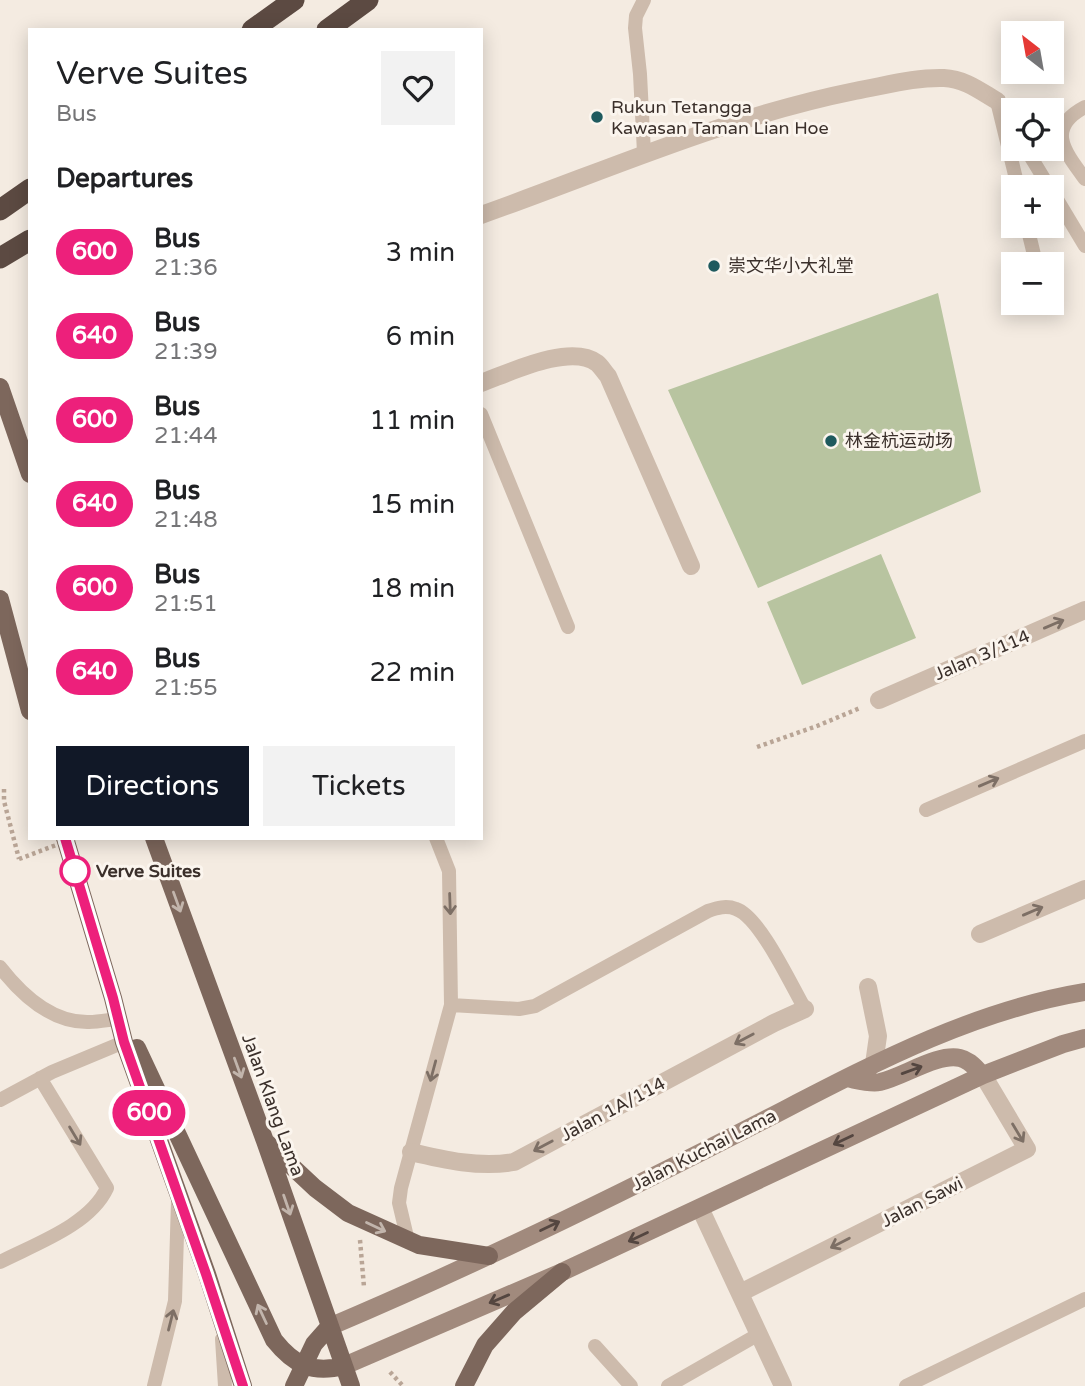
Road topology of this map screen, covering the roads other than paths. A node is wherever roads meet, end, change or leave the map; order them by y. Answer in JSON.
{"nodes":[{"id":1,"x":294,"y":0,"type":"edge"},
{"id":2,"x":368,"y":0,"type":"edge"},
{"id":3,"x":644,"y":0,"type":"edge"},
{"id":4,"x":256,"y":28,"type":"edge"},
{"id":5,"x":330,"y":28,"type":"edge"},
{"id":6,"x":997,"y":101,"type":"junction"},
{"id":7,"x":1085,"y":107,"type":"edge"},
{"id":8,"x":1001,"y":108,"type":"edge"},
{"id":9,"x":644,"y":153,"type":"junction"},
{"id":10,"x":1015,"y":175,"type":"edge"},
{"id":11,"x":1085,"y":179,"type":"edge"},
{"id":12,"x":28,"y":190,"type":"edge"},
{"id":13,"x":4,"y":208,"type":"edge"},
{"id":14,"x":1064,"y":211,"type":"edge"},
{"id":15,"x":483,"y":214,"type":"edge"},
{"id":16,"x":27,"y":242,"type":"edge"},
{"id":17,"x":1085,"y":246,"type":"edge"},
{"id":18,"x":0,"y":258,"type":"edge"},
{"id":19,"x":483,"y":382,"type":"edge"},
{"id":20,"x":0,"y":387,"type":"edge"},
{"id":21,"x":483,"y":419,"type":"edge"},
{"id":22,"x":28,"y":468,"type":"edge"},
{"id":23,"x":691,"y":566,"type":"dead end"},
{"id":24,"x":0,"y":599,"type":"edge"},
{"id":25,"x":1085,"y":610,"type":"edge"},
{"id":26,"x":568,"y":627,"type":"dead end"},
{"id":27,"x":879,"y":700,"type":"dead end"},
{"id":28,"x":28,"y":704,"type":"edge"},
{"id":29,"x":1085,"y":741,"type":"edge"},
{"id":30,"x":926,"y":810,"type":"dead end"},
{"id":31,"x":66,"y":840,"type":"edge"},
{"id":32,"x":155,"y":840,"type":"edge"},
{"id":33,"x":437,"y":840,"type":"edge"},
{"id":34,"x":1085,"y":889,"type":"edge"},
{"id":35,"x":980,"y":934,"type":"dead end"},
{"id":36,"x":0,"y":967,"type":"edge"},
{"id":37,"x":869,"y":987,"type":"dead end"},
{"id":38,"x":1085,"y":992,"type":"edge"},
{"id":39,"x":113,"y":998,"type":"junction"},
{"id":40,"x":451,"y":1005,"type":"junction"},
{"id":41,"x":805,"y":1009,"type":"joint"},
{"id":42,"x":117,"y":1019,"type":"junction"},
{"id":43,"x":1085,"y":1038,"type":"edge"},
{"id":44,"x":124,"y":1042,"type":"junction"},
{"id":45,"x":874,"y":1064,"type":"junction"},
{"id":46,"x":983,"y":1075,"type":"junction"},
{"id":47,"x":40,"y":1078,"type":"junction"},
{"id":48,"x":846,"y":1078,"type":"junction"},
{"id":49,"x":0,"y":1100,"type":"edge"},
{"id":50,"x":265,"y":1140,"type":"junction"},
{"id":51,"x":411,"y":1152,"type":"junction"},
{"id":52,"x":178,"y":1195,"type":"junction"},
{"id":53,"x":700,"y":1209,"type":"junction"},
{"id":54,"x":408,"y":1241,"type":"junction"},
{"id":55,"x":489,"y":1256,"type":"junction"},
{"id":56,"x":0,"y":1262,"type":"edge"},
{"id":57,"x":562,"y":1272,"type":"junction"},
{"id":58,"x":740,"y":1293,"type":"junction"},
{"id":59,"x":1085,"y":1299,"type":"edge"},
{"id":60,"x":217,"y":1307,"type":"junction"},
{"id":61,"x":330,"y":1327,"type":"junction"},
{"id":62,"x":759,"y":1334,"type":"junction"},
{"id":63,"x":595,"y":1346,"type":"dead end"},
{"id":64,"x":303,"y":1364,"type":"junction"},
{"id":65,"x":344,"y":1366,"type":"junction"},
{"id":66,"x":154,"y":1386,"type":"edge"},
{"id":67,"x":225,"y":1386,"type":"edge"},
{"id":68,"x":243,"y":1386,"type":"edge"},
{"id":69,"x":294,"y":1386,"type":"edge"},
{"id":70,"x":351,"y":1386,"type":"edge"},
{"id":71,"x":464,"y":1386,"type":"edge"},
{"id":72,"x":631,"y":1386,"type":"edge"},
{"id":73,"x":668,"y":1386,"type":"edge"},
{"id":74,"x":783,"y":1386,"type":"edge"},
{"id":75,"x":906,"y":1386,"type":"edge"}],
"edges":[{"from":1,"to":4,"type":"highway"},
{"from":2,"to":5,"type":"highway"},
{"from":3,"to":9,"type":"lane"},
{"from":6,"to":8,"type":"lane"},
{"from":6,"to":9,"type":"street"},
{"from":6,"to":10,"type":"lane"},
{"from":7,"to":11,"type":"lane"},
{"from":9,"to":15,"type":"street"},
{"from":12,"to":13,"type":"highway"},
{"from":14,"to":17,"type":"lane"},
{"from":16,"to":18,"type":"highway"},
{"from":19,"to":23,"type":"street"},
{"from":20,"to":22,"type":"main road"},
{"from":21,"to":26,"type":"lane"},
{"from":24,"to":28,"type":"main road"},
{"from":27,"to":25,"type":"street","name":"Jalan 3/114","one_way":true},
{"from":30,"to":29,"type":"lane","one_way":true},
{"from":31,"to":39,"type":"main road"},
{"from":32,"to":50,"type":"main road","name":"Jalan Klang Lama","one_way":true},
{"from":33,"to":40,"type":"lane","one_way":true},
{"from":35,"to":34,"type":"street","one_way":true},
{"from":36,"to":42,"type":"lane"},
{"from":37,"to":45,"type":"street"},
{"from":38,"to":45,"type":"main road","name":"Jalan Kuchai Lama"},
{"from":39,"to":42,"type":"main road"},
{"from":64,"to":39,"type":"main road","one_way":true},
{"from":40,"to":41,"type":"lane"},
{"from":40,"to":51,"type":"lane","one_way":true},
{"from":41,"to":51,"type":"street","name":"Jalan 1A/114","one_way":true},
{"from":42,"to":44,"type":"main road"},
{"from":43,"to":46,"type":"main road"},
{"from":44,"to":47,"type":"lane"},
{"from":44,"to":52,"type":"main road"},
{"from":45,"to":48,"type":"main road","name":"Jalan Kuchai Lama"},
{"from":48,"to":46,"type":"main road","one_way":true},
{"from":46,"to":53,"type":"main road","one_way":true},
{"from":46,"to":58,"type":"street","name":"Jalan Sawi","one_way":true},
{"from":47,"to":49,"type":"lane"},
{"from":47,"to":56,"type":"lane","one_way":true},
{"from":55,"to":48,"type":"main road","name":"Jalan Kuchai Lama","one_way":true},
{"from":50,"to":54,"type":"main road","one_way":true},
{"from":50,"to":61,"type":"main road","name":"Jalan Klang Lama","one_way":true},
{"from":51,"to":54,"type":"lane"},
{"from":52,"to":60,"type":"main road"},
{"from":66,"to":52,"type":"lane","one_way":true},
{"from":53,"to":57,"type":"main road","one_way":true},
{"from":53,"to":58,"type":"street"},
{"from":54,"to":55,"type":"main road"},
{"from":55,"to":61,"type":"main road","name":"Jalan Kuchai Lama"},
{"from":57,"to":65,"type":"main road","one_way":true},
{"from":57,"to":71,"type":"main road"},
{"from":58,"to":62,"type":"street"},
{"from":59,"to":75,"type":"lane"},
{"from":60,"to":67,"type":"lane"},
{"from":60,"to":68,"type":"main road"},
{"from":61,"to":64,"type":"main road"},
{"from":61,"to":65,"type":"main road","name":"Jalan Klang Lama"},
{"from":62,"to":73,"type":"lane"},
{"from":62,"to":74,"type":"street"},
{"from":63,"to":72,"type":"lane"},
{"from":64,"to":65,"type":"main road"},
{"from":64,"to":69,"type":"main road"},
{"from":65,"to":70,"type":"main road","name":"Jalan Klang Lama"}]}
